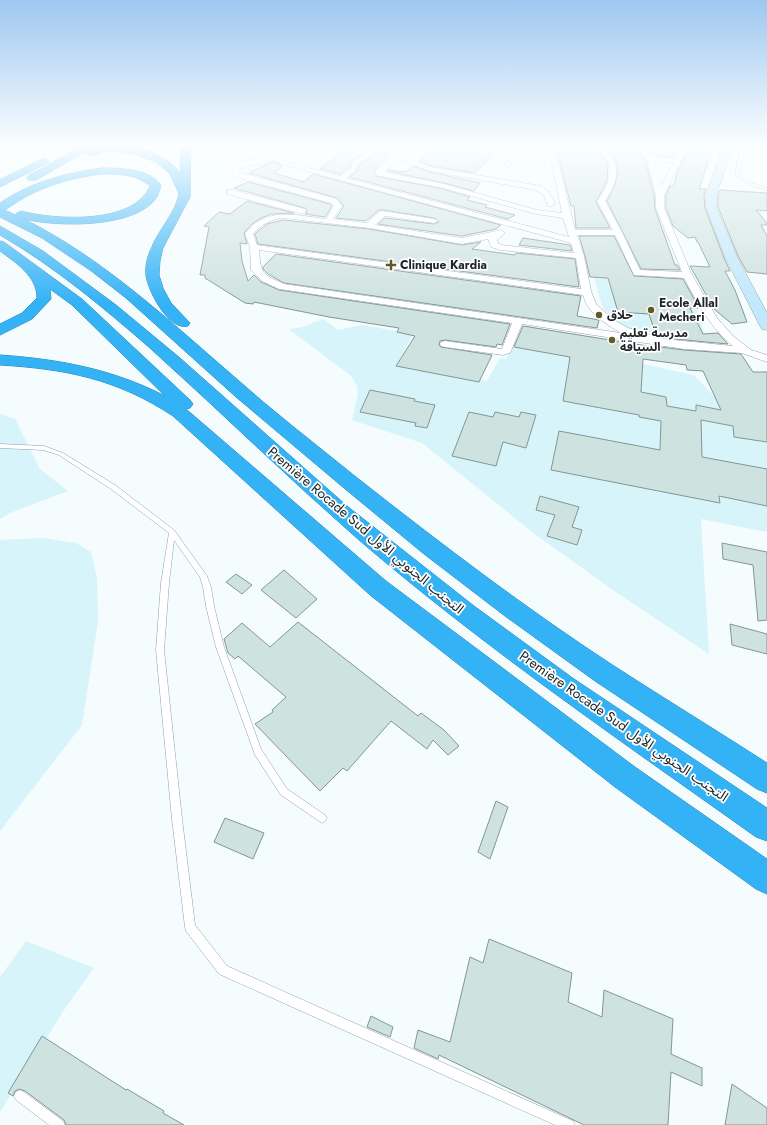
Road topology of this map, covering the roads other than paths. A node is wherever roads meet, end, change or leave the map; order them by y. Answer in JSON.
{"nodes":[{"id":1,"x":2,"y":198,"type":"edge"},
{"id":2,"x":151,"y":198,"type":"edge"},
{"id":3,"x":183,"y":198,"type":"edge"},
{"id":4,"x":249,"y":198,"type":"edge"},
{"id":5,"x":321,"y":198,"type":"edge"},
{"id":6,"x":412,"y":198,"type":"edge"},
{"id":7,"x":485,"y":198,"type":"edge"},
{"id":8,"x":513,"y":198,"type":"edge"},
{"id":9,"x":516,"y":198,"type":"dead end"},
{"id":10,"x":549,"y":198,"type":"edge"},
{"id":11,"x":562,"y":198,"type":"edge"},
{"id":12,"x":604,"y":198,"type":"edge"},
{"id":13,"x":660,"y":198,"type":"edge"},
{"id":14,"x":711,"y":198,"type":"edge"},
{"id":15,"x":564,"y":206,"type":"junction"},
{"id":16,"x":0,"y":210,"type":"edge"},
{"id":17,"x":566,"y":216,"type":"junction"},
{"id":18,"x":329,"y":220,"type":"junction"},
{"id":19,"x":434,"y":221,"type":"dead end"},
{"id":20,"x":514,"y":224,"type":"junction"},
{"id":21,"x":369,"y":226,"type":"junction"},
{"id":22,"x":0,"y":230,"type":"edge"},
{"id":23,"x":618,"y":232,"type":"junction"},
{"id":24,"x":498,"y":234,"type":"junction"},
{"id":25,"x":573,"y":237,"type":"junction"},
{"id":26,"x":0,"y":245,"type":"edge"},
{"id":27,"x":254,"y":247,"type":"junction"},
{"id":28,"x":580,"y":256,"type":"junction"},
{"id":29,"x":30,"y":268,"type":"junction"},
{"id":30,"x":688,"y":275,"type":"junction"},
{"id":31,"x":588,"y":292,"type":"junction"},
{"id":32,"x":518,"y":321,"type":"junction"},
{"id":33,"x":767,"y":326,"type":"edge"},
{"id":34,"x":0,"y":330,"type":"edge"},
{"id":35,"x":658,"y":341,"type":"junction"},
{"id":36,"x":446,"y":344,"type":"dead end"},
{"id":37,"x":743,"y":350,"type":"junction"},
{"id":38,"x":767,"y":359,"type":"edge"},
{"id":39,"x":0,"y":360,"type":"edge"},
{"id":40,"x":242,"y":393,"type":"junction"},
{"id":41,"x":0,"y":446,"type":"edge"},
{"id":42,"x":292,"y":512,"type":"junction"},
{"id":43,"x":172,"y":532,"type":"junction"},
{"id":44,"x":767,"y":779,"type":"edge"},
{"id":45,"x":322,"y":818,"type":"dead end"},
{"id":46,"x":767,"y":826,"type":"edge"},
{"id":47,"x":767,"y":878,"type":"edge"},
{"id":48,"x":20,"y":1096,"type":"dead end"},
{"id":49,"x":59,"y":1125,"type":"edge"},
{"id":50,"x":569,"y":1125,"type":"edge"}],
"edges":[{"from":1,"to":16,"type":"highway"},
{"from":2,"to":16,"type":"highway"},
{"from":3,"to":40,"type":"highway"},
{"from":4,"to":18,"type":"street"},
{"from":5,"to":18,"type":"street"},
{"from":6,"to":20,"type":"street"},
{"from":7,"to":17,"type":"street"},
{"from":8,"to":9,"type":"street"},
{"from":10,"to":15,"type":"street"},
{"from":11,"to":15,"type":"street"},
{"from":12,"to":23,"type":"street"},
{"from":13,"to":30,"type":"street"},
{"from":14,"to":33,"type":"main road"},
{"from":15,"to":17,"type":"street"},
{"from":16,"to":40,"type":"highway","name":"Première Rocade Sud التجنب الجنوبي الأول"},
{"from":17,"to":25,"type":"street"},
{"from":18,"to":21,"type":"street"},
{"from":18,"to":27,"type":"street"},
{"from":19,"to":21,"type":"street"},
{"from":20,"to":24,"type":"street"},
{"from":20,"to":25,"type":"street"},
{"from":21,"to":24,"type":"street"},
{"from":22,"to":46,"type":"highway","name":"Première Rocade Sud التجنب الجنوبي الأول"},
{"from":23,"to":25,"type":"street"},
{"from":23,"to":30,"type":"street"},
{"from":24,"to":28,"type":"street"},
{"from":25,"to":28,"type":"street"},
{"from":26,"to":29,"type":"highway"},
{"from":27,"to":31,"type":"street"},
{"from":27,"to":32,"type":"street"},
{"from":28,"to":31,"type":"street"},
{"from":29,"to":34,"type":"highway"},
{"from":29,"to":42,"type":"highway"},
{"from":30,"to":37,"type":"street"},
{"from":31,"to":35,"type":"street"},
{"from":32,"to":35,"type":"street"},
{"from":32,"to":36,"type":"street"},
{"from":35,"to":37,"type":"street"},
{"from":37,"to":38,"type":"street"},
{"from":39,"to":42,"type":"highway"},
{"from":40,"to":44,"type":"highway","name":"Première Rocade Sud التجنب الجنوبي الأول"},
{"from":41,"to":43,"type":"lane"},
{"from":42,"to":47,"type":"highway"},
{"from":43,"to":45,"type":"lane"},
{"from":43,"to":50,"type":"lane"},
{"from":48,"to":49,"type":"lane"}]}
